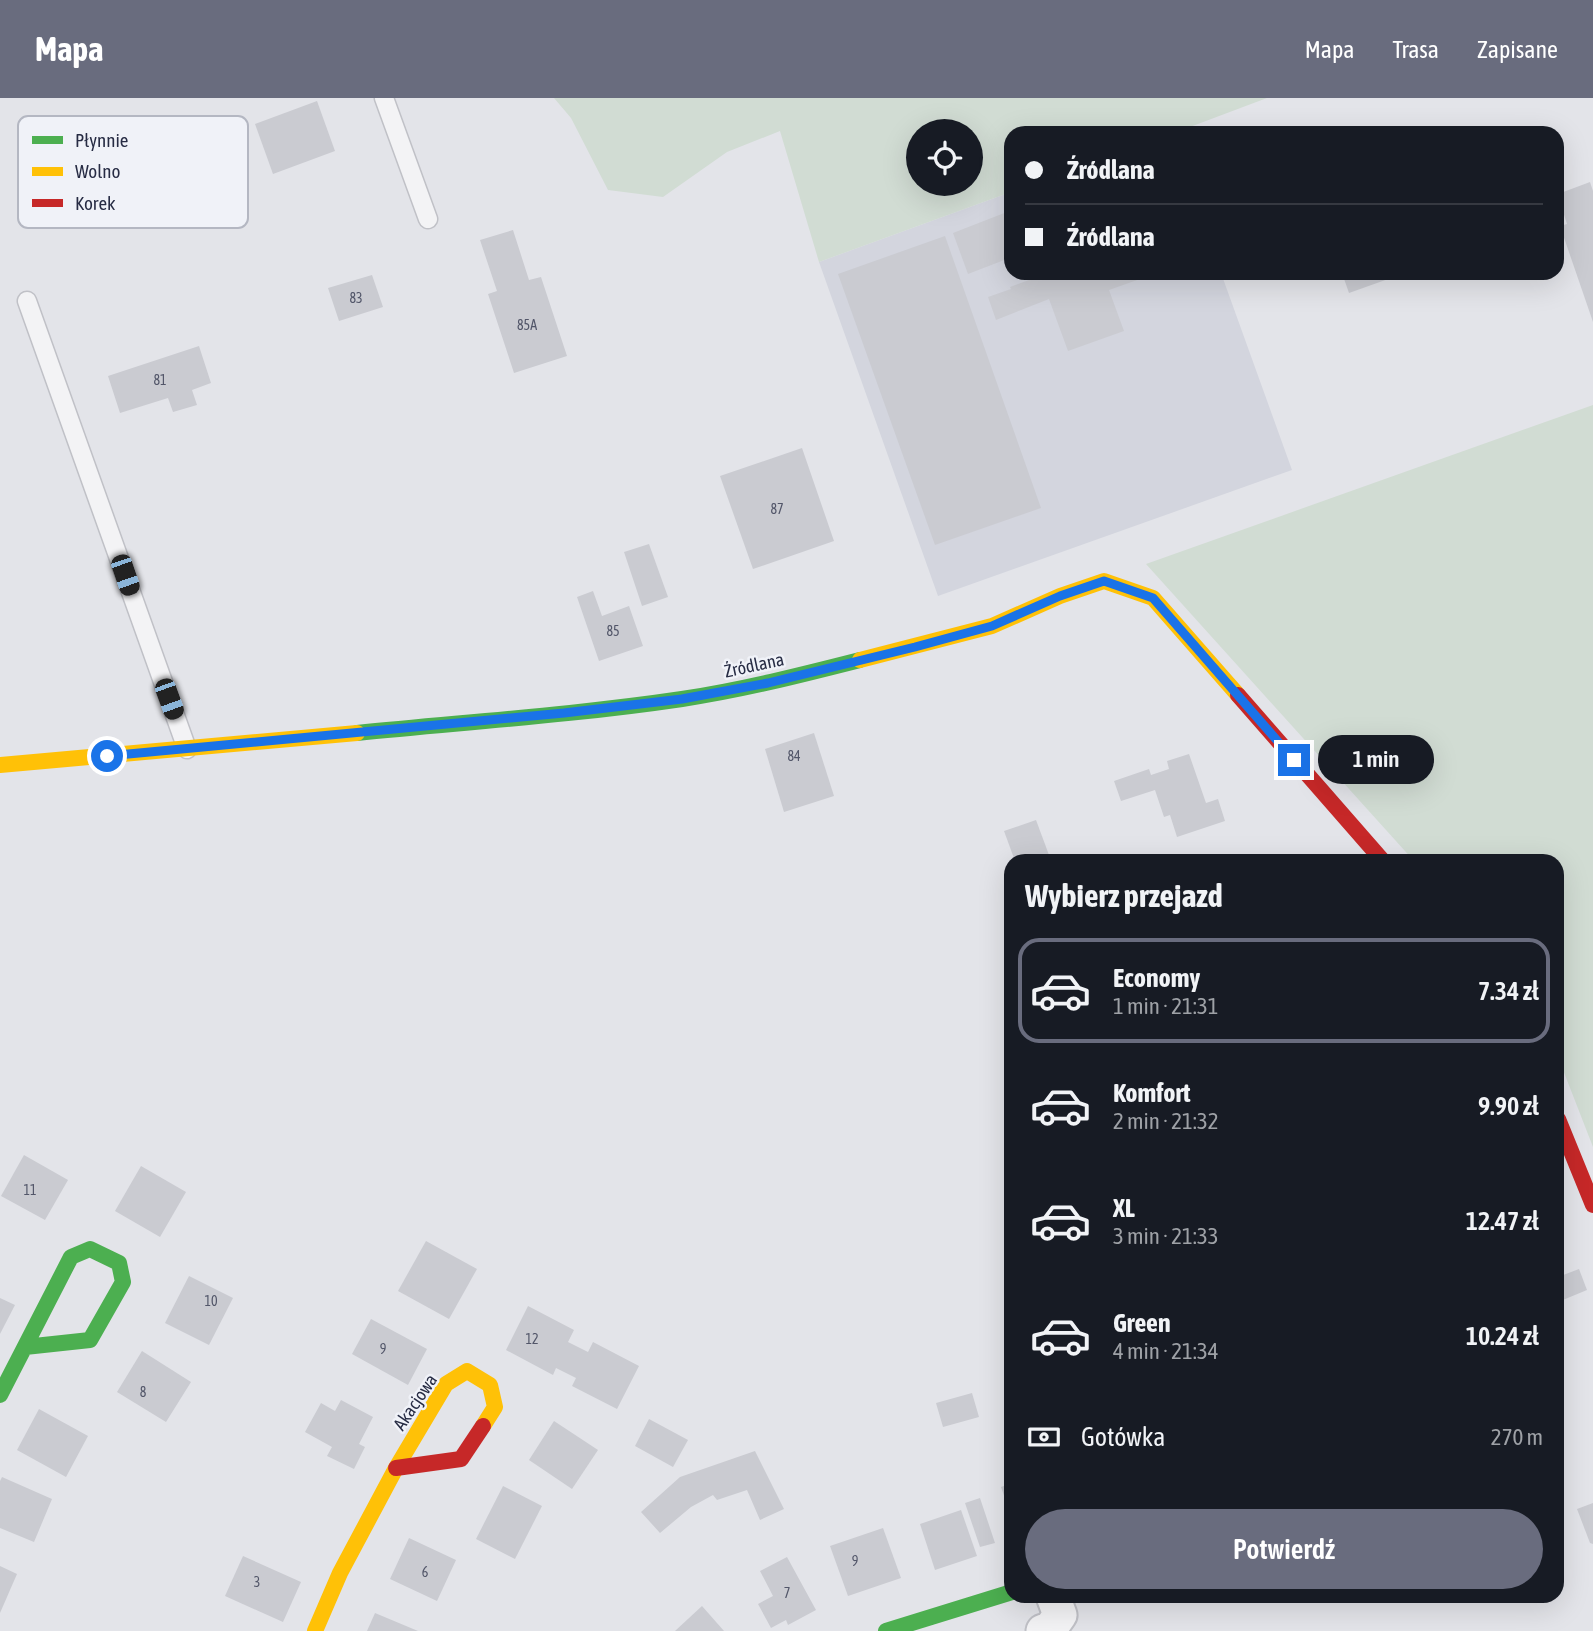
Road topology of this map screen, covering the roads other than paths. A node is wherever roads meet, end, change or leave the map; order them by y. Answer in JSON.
{"nodes":[{"id":1,"x":384,"y":98,"type":"edge"},
{"id":2,"x":428,"y":219,"type":"dead end"},
{"id":3,"x":27,"y":300,"type":"dead end"},
{"id":4,"x":187,"y":749,"type":"junction"},
{"id":5,"x":0,"y":765,"type":"edge"},
{"id":6,"x":1377,"y":854,"type":"edge"},
{"id":7,"x":1564,"y":1134,"type":"edge"},
{"id":8,"x":1593,"y":1205,"type":"edge"},
{"id":9,"x":25,"y":1347,"type":"junction"},
{"id":10,"x":0,"y":1395,"type":"edge"},
{"id":11,"x":396,"y":1468,"type":"junction"},
{"id":12,"x":1004,"y":1594,"type":"edge"},
{"id":13,"x":1056,"y":1603,"type":"edge"},
{"id":14,"x":315,"y":1631,"type":"edge"},
{"id":15,"x":886,"y":1631,"type":"edge"},
{"id":16,"x":1043,"y":1631,"type":"edge"}],
"edges":[{"from":1,"to":2,"type":"lane"},
{"from":3,"to":4,"type":"lane"},
{"from":4,"to":5,"type":"street","name":"Źródlana"},
{"from":4,"to":6,"type":"street","name":"Źródlana"},
{"from":7,"to":8,"type":"street"},
{"from":9,"to":9,"type":"street"},
{"from":9,"to":10,"type":"street"},
{"from":11,"to":11,"type":"street","name":"Akacjowa"},
{"from":11,"to":14,"type":"street","name":"Akacjowa"},
{"from":12,"to":15,"type":"street"},
{"from":13,"to":16,"type":"street"}]}
